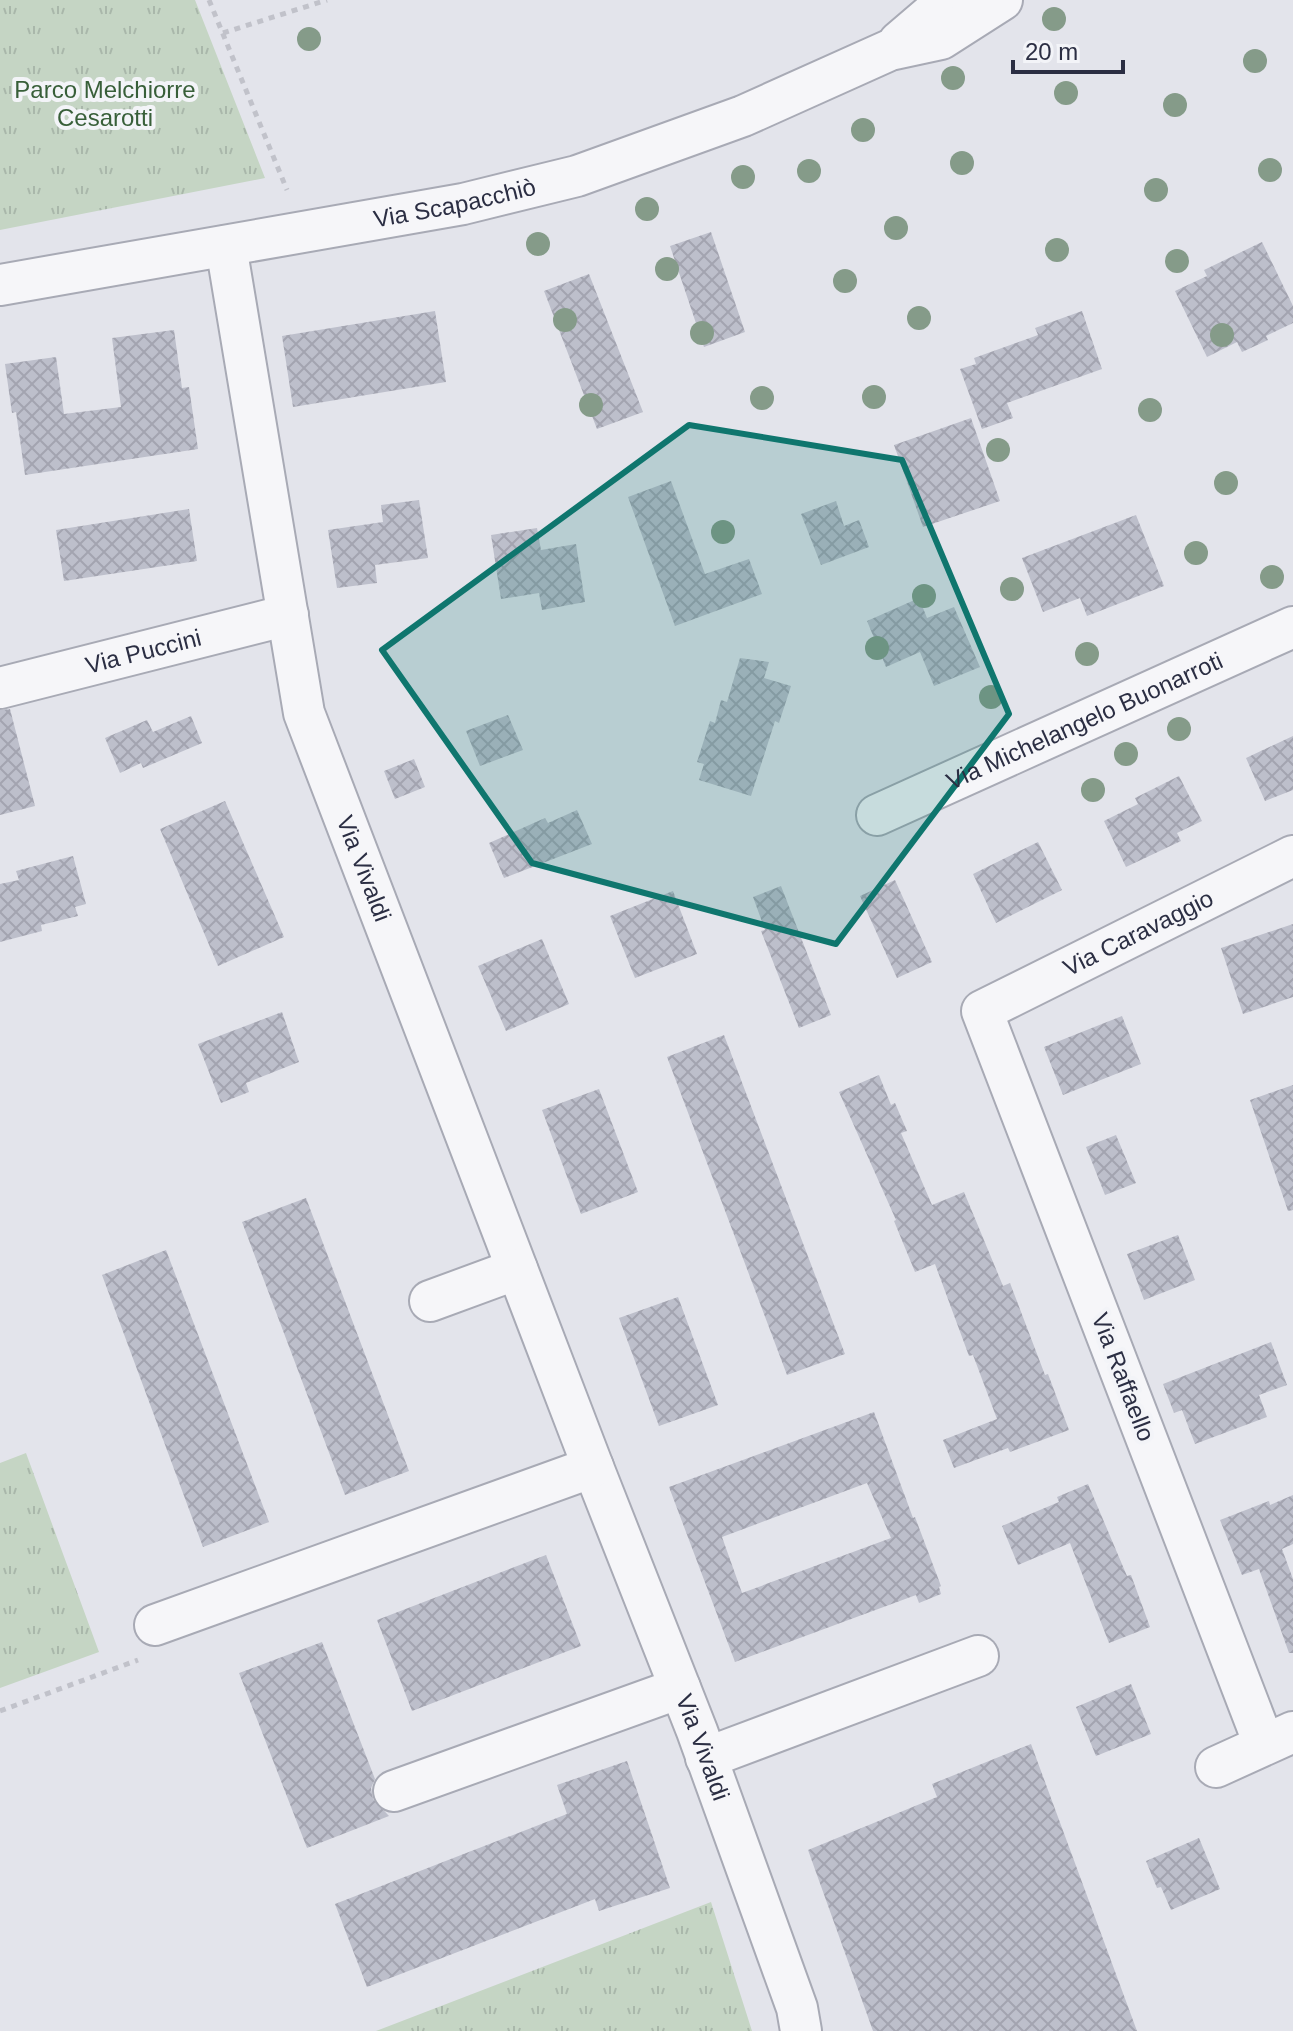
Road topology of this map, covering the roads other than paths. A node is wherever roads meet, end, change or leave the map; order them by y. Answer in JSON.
{"nodes":[{"id":1,"x":948,"y":0,"type":"edge"},
{"id":2,"x":1002,"y":0,"type":"edge"},
{"id":3,"x":890,"y":50,"type":"junction"},
{"id":4,"x":226,"y":246,"type":"junction"},
{"id":5,"x":0,"y":285,"type":"edge"},
{"id":6,"x":288,"y":615,"type":"junction"},
{"id":7,"x":1293,"y":627,"type":"edge"},
{"id":8,"x":0,"y":688,"type":"edge"},
{"id":9,"x":877,"y":815,"type":"dead end"},
{"id":10,"x":1293,"y":856,"type":"edge"},
{"id":11,"x":982,"y":1011,"type":"joint"},
{"id":12,"x":517,"y":1269,"type":"junction"},
{"id":13,"x":430,"y":1301,"type":"dead end"},
{"id":14,"x":593,"y":1467,"type":"junction"},
{"id":15,"x":148,"y":1642,"type":"road end"},
{"id":16,"x":978,"y":1656,"type":"dead end"},
{"id":17,"x":680,"y":1688,"type":"junction"},
{"id":18,"x":1278,"y":1738,"type":"edge"},
{"id":19,"x":706,"y":1758,"type":"junction"},
{"id":20,"x":1216,"y":1767,"type":"dead end"},
{"id":21,"x":394,"y":1791,"type":"dead end"},
{"id":22,"x":801,"y":2031,"type":"edge"}],
"edges":[{"from":1,"to":3,"type":"street","name":"Via Scapacchiò"},
{"from":2,"to":3,"type":"street","name":"Via Scapacchiò"},
{"from":3,"to":4,"type":"street","name":"Via Scapacchiò"},
{"from":4,"to":5,"type":"street","name":"Via Scapacchiò"},
{"from":4,"to":6,"type":"street","name":"Via Vivaldi"},
{"from":6,"to":8,"type":"street","name":"Via Puccini"},
{"from":6,"to":12,"type":"street","name":"Via Vivaldi"},
{"from":7,"to":9,"type":"street","name":"Via Michelangelo Buonarroti"},
{"from":10,"to":11,"type":"street","name":"Via Caravaggio"},
{"from":11,"to":18,"type":"street","name":"Via Raffaello"},
{"from":12,"to":13,"type":"street"},
{"from":12,"to":14,"type":"street","name":"Via Vivaldi"},
{"from":14,"to":15,"type":"street"},
{"from":14,"to":17,"type":"street","name":"Via Vivaldi"},
{"from":16,"to":19,"type":"street"},
{"from":17,"to":19,"type":"street","name":"Via Vivaldi"},
{"from":17,"to":21,"type":"street"},
{"from":18,"to":20,"type":"street","name":"Via Raffaello"},
{"from":19,"to":22,"type":"street","name":"Via Vivaldi"}]}
